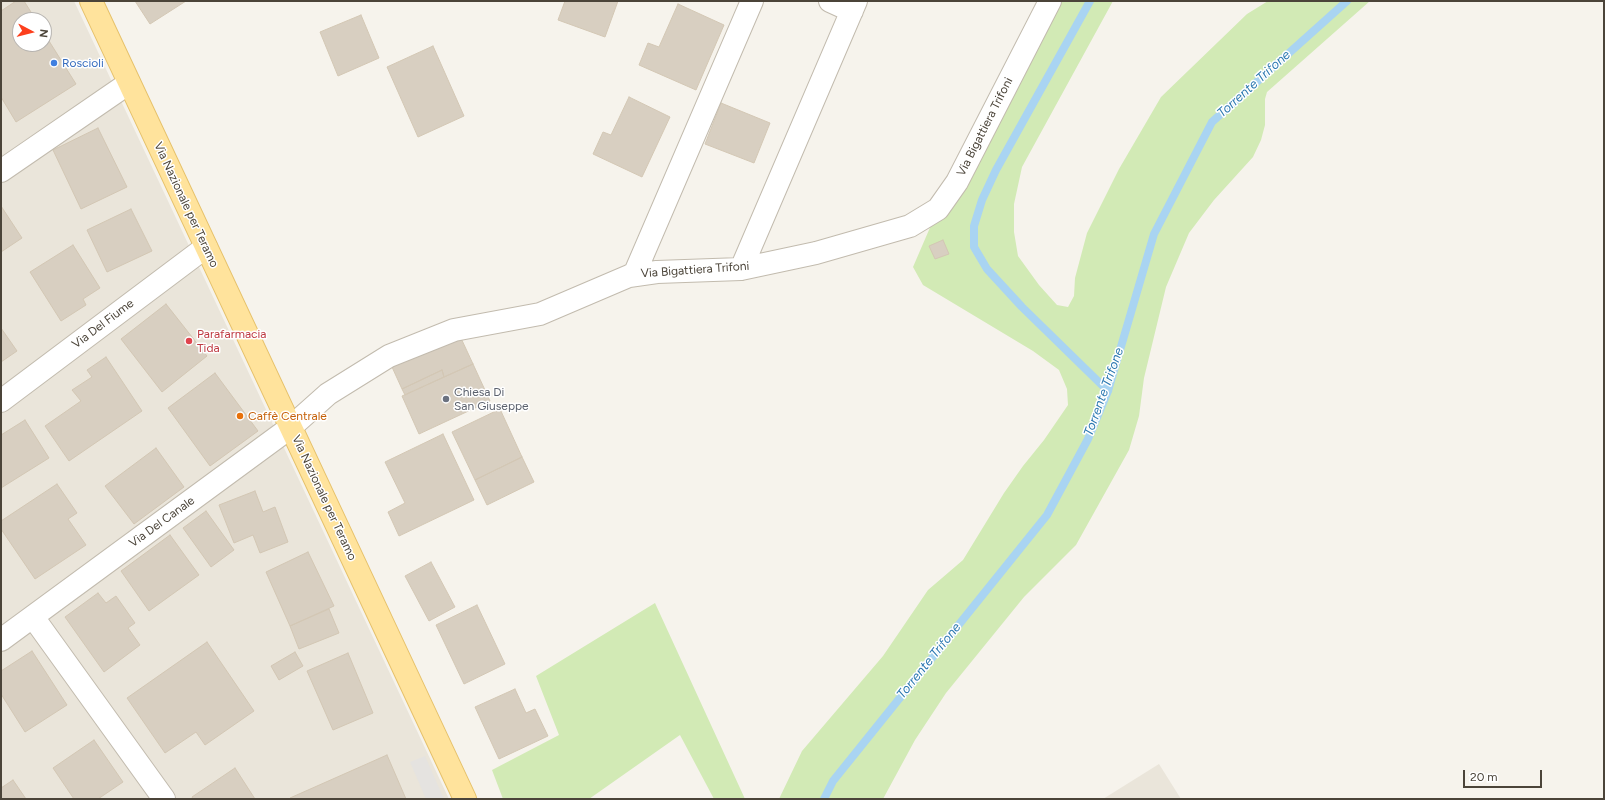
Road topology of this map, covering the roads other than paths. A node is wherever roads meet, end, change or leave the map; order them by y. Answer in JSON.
{"nodes":[{"id":1,"x":91,"y":1,"type":"edge"},
{"id":2,"x":752,"y":1,"type":"edge"},
{"id":3,"x":830,"y":1,"type":"edge"},
{"id":4,"x":1050,"y":1,"type":"edge"},
{"id":5,"x":854,"y":6,"type":"edge"},
{"id":6,"x":129,"y":83,"type":"junction"},
{"id":7,"x":1,"y":171,"type":"edge"},
{"id":8,"x":206,"y":247,"type":"junction"},
{"id":9,"x":741,"y":268,"type":"junction"},
{"id":10,"x":634,"y":275,"type":"junction"},
{"id":11,"x":1,"y":401,"type":"edge"},
{"id":12,"x":290,"y":427,"type":"junction"},
{"id":13,"x":32,"y":617,"type":"junction"},
{"id":14,"x":1,"y":640,"type":"edge"},
{"id":15,"x":164,"y":799,"type":"edge"},
{"id":16,"x":465,"y":799,"type":"edge"}],
"edges":[{"from":1,"to":6,"type":"main road","name":"Via Nazionale per Teramo"},
{"from":2,"to":10,"type":"street"},
{"from":3,"to":5,"type":"street"},
{"from":4,"to":9,"type":"street","name":"Via Bigattiera Trifoni"},
{"from":5,"to":9,"type":"street"},
{"from":6,"to":7,"type":"street"},
{"from":6,"to":8,"type":"main road","name":"Via Nazionale per Teramo"},
{"from":8,"to":11,"type":"street","name":"Via Del Fiume"},
{"from":8,"to":12,"type":"main road","name":"Via Nazionale per Teramo"},
{"from":9,"to":10,"type":"street","name":"Via Bigattiera Trifoni"},
{"from":10,"to":12,"type":"street","name":"Via Bigattiera Trifoni"},
{"from":12,"to":13,"type":"street","name":"Via Del Canale"},
{"from":12,"to":16,"type":"main road","name":"Via Nazionale per Teramo"},
{"from":13,"to":14,"type":"street","name":"Via Del Canale"},
{"from":13,"to":15,"type":"street"}]}
